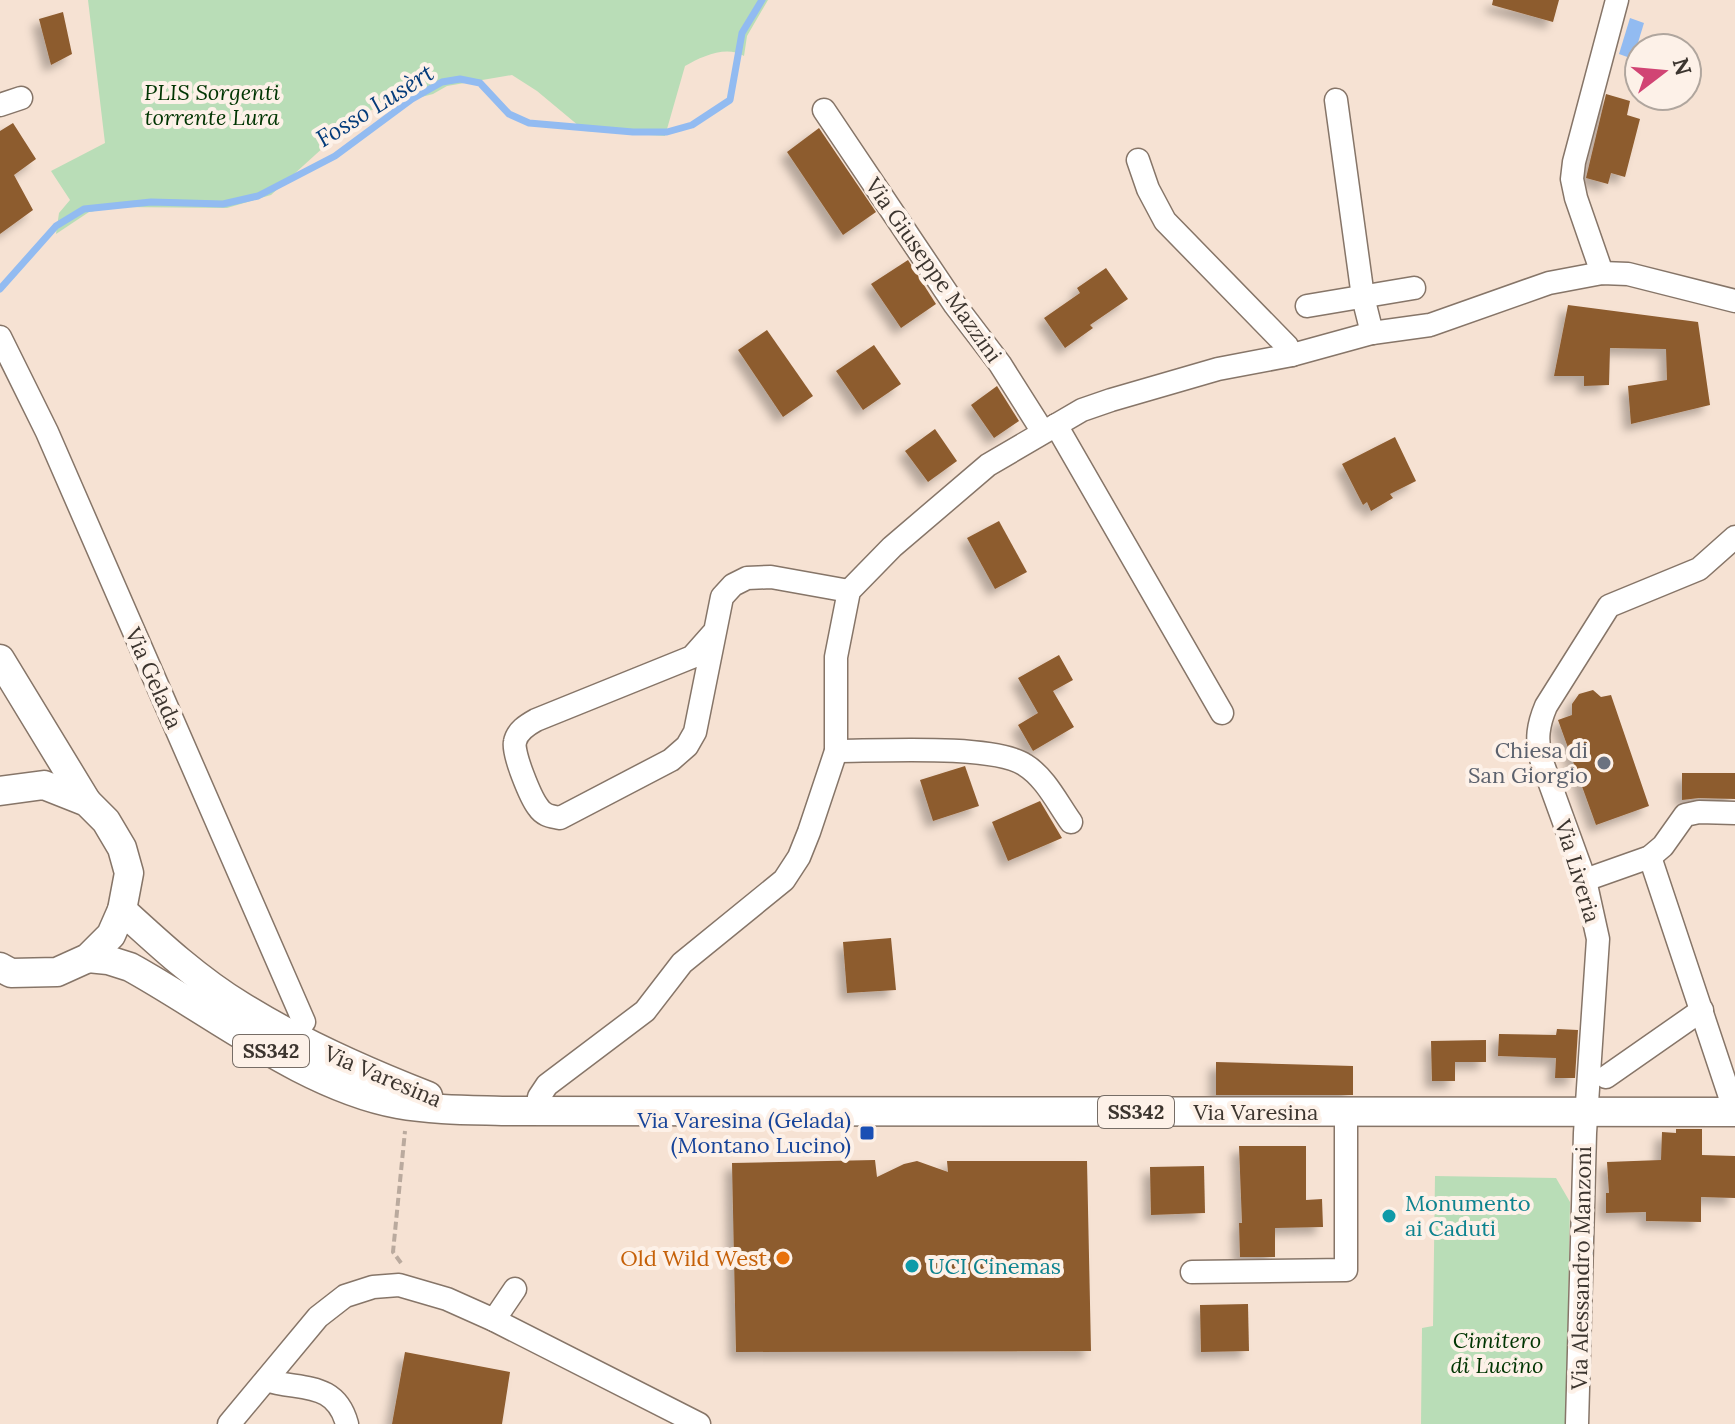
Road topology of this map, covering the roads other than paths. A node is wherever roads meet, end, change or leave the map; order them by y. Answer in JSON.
{"nodes":[{"id":1,"x":1617,"y":0,"type":"edge"},
{"id":2,"x":1336,"y":100,"type":"dead end"},
{"id":3,"x":824,"y":110,"type":"dead end"},
{"id":4,"x":1138,"y":160,"type":"dead end"},
{"id":5,"x":1602,"y":273,"type":"junction"},
{"id":6,"x":1414,"y":288,"type":"dead end"},
{"id":7,"x":1363,"y":297,"type":"junction"},
{"id":8,"x":1735,"y":301,"type":"edge"},
{"id":9,"x":1307,"y":306,"type":"dead end"},
{"id":10,"x":1372,"y":333,"type":"junction"},
{"id":11,"x":0,"y":337,"type":"edge"},
{"id":12,"x":1292,"y":355,"type":"junction"},
{"id":13,"x":1049,"y":428,"type":"junction"},
{"id":14,"x":1735,"y":537,"type":"edge"},
{"id":15,"x":849,"y":591,"type":"junction"},
{"id":16,"x":715,"y":631,"type":"junction"},
{"id":17,"x":0,"y":659,"type":"edge"},
{"id":18,"x":1222,"y":713,"type":"dead end"},
{"id":19,"x":836,"y":751,"type":"junction"},
{"id":20,"x":0,"y":791,"type":"edge"},
{"id":21,"x":87,"y":802,"type":"junction"},
{"id":22,"x":1735,"y":813,"type":"edge"},
{"id":23,"x":1071,"y":822,"type":"dead end"},
{"id":24,"x":1650,"y":857,"type":"junction"},
{"id":25,"x":1585,"y":880,"type":"junction"},
{"id":26,"x":122,"y":910,"type":"junction"},
{"id":27,"x":88,"y":958,"type":"junction"},
{"id":28,"x":4,"y":974,"type":"edge"},
{"id":29,"x":1702,"y":1010,"type":"junction"},
{"id":30,"x":304,"y":1022,"type":"dead end"},
{"id":31,"x":1606,"y":1077,"type":"dead end"},
{"id":32,"x":466,"y":1110,"type":"junction"},
{"id":33,"x":537,"y":1111,"type":"junction"},
{"id":34,"x":1346,"y":1112,"type":"junction"},
{"id":35,"x":1587,"y":1112,"type":"junction"},
{"id":36,"x":1735,"y":1112,"type":"edge"},
{"id":37,"x":1192,"y":1272,"type":"dead end"},
{"id":38,"x":515,"y":1289,"type":"dead end"},
{"id":39,"x":494,"y":1320,"type":"junction"},
{"id":40,"x":266,"y":1380,"type":"junction"},
{"id":41,"x":229,"y":1424,"type":"edge"},
{"id":42,"x":347,"y":1424,"type":"edge"},
{"id":43,"x":699,"y":1424,"type":"edge"},
{"id":44,"x":1577,"y":1424,"type":"edge"}],
"edges":[{"from":1,"to":5,"type":"street"},
{"from":2,"to":7,"type":"street"},
{"from":3,"to":13,"type":"street","name":"Via Giuseppe Mazzini"},
{"from":4,"to":12,"type":"street"},
{"from":5,"to":8,"type":"street"},
{"from":5,"to":10,"type":"street"},
{"from":6,"to":7,"type":"street"},
{"from":7,"to":9,"type":"street"},
{"from":7,"to":10,"type":"street"},
{"from":10,"to":12,"type":"street"},
{"from":11,"to":30,"type":"street","name":"Via Gelada"},
{"from":12,"to":13,"type":"street"},
{"from":13,"to":15,"type":"street"},
{"from":13,"to":18,"type":"street","name":"Via Giuseppe Mazzini"},
{"from":14,"to":25,"type":"street","name":"Via Liveria"},
{"from":15,"to":16,"type":"street"},
{"from":15,"to":19,"type":"street"},
{"from":16,"to":16,"type":"street"},
{"from":17,"to":21,"type":"main road"},
{"from":19,"to":23,"type":"street"},
{"from":19,"to":33,"type":"street"},
{"from":20,"to":21,"type":"main road"},
{"from":21,"to":26,"type":"main road"},
{"from":22,"to":24,"type":"street"},
{"from":24,"to":25,"type":"street"},
{"from":24,"to":29,"type":"street"},
{"from":25,"to":35,"type":"street","name":"Via Liveria"},
{"from":26,"to":27,"type":"main road"},
{"from":26,"to":32,"type":"main road","name":"Via Varesina","number":"SS342"},
{"from":27,"to":28,"type":"main road"},
{"from":27,"to":32,"type":"main road","name":"Via Varesina","number":"SS342"},
{"from":29,"to":31,"type":"street"},
{"from":29,"to":36,"type":"street"},
{"from":32,"to":33,"type":"main road","number":"SS342"},
{"from":33,"to":34,"type":"main road","name":"Via Varesina","number":"SS342"},
{"from":34,"to":35,"type":"main road","name":"Via Varesina","number":"SS342"},
{"from":34,"to":37,"type":"street"},
{"from":35,"to":36,"type":"main road","name":"Via Varesina","number":"SS342"},
{"from":35,"to":44,"type":"street","name":"Via Alessandro Manzoni"},
{"from":38,"to":39,"type":"street"},
{"from":39,"to":40,"type":"street"},
{"from":39,"to":43,"type":"street"},
{"from":40,"to":41,"type":"street"},
{"from":40,"to":42,"type":"street"}]}
